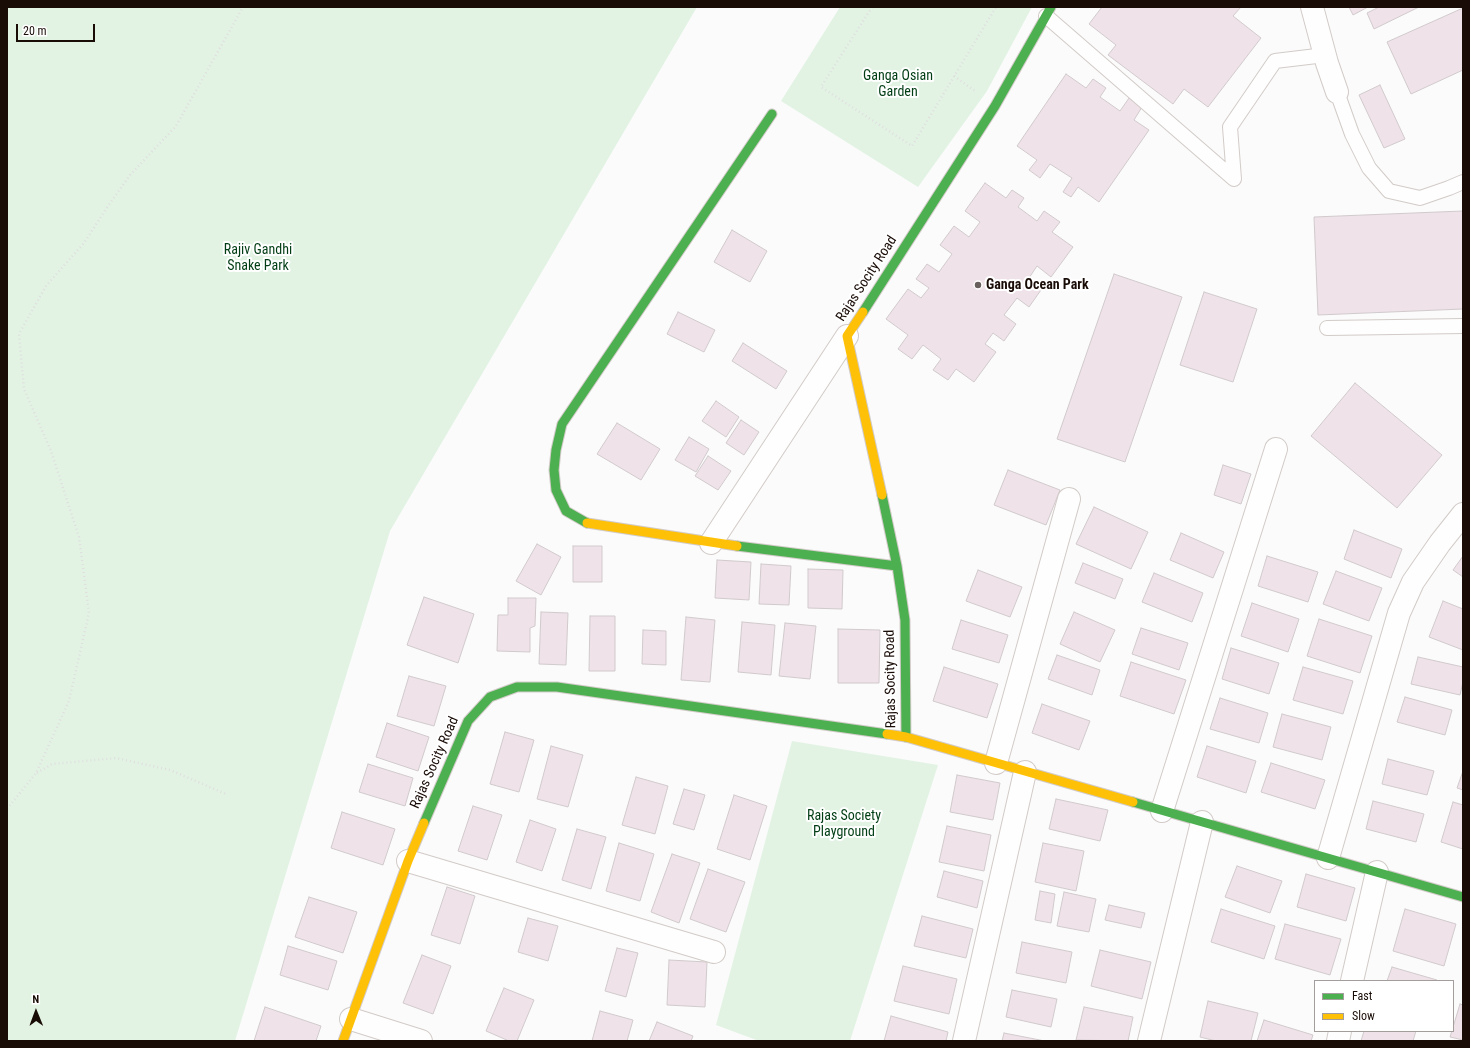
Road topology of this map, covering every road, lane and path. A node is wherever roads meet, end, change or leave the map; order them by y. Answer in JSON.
{"nodes":[{"id":1,"x":243,"y":7,"type":"edge"},
{"id":2,"x":872,"y":7,"type":"edge"},
{"id":3,"x":996,"y":7,"type":"edge"},
{"id":4,"x":1312,"y":7,"type":"edge"},
{"id":5,"x":1049,"y":11,"type":"edge"},
{"id":6,"x":1325,"y":55,"type":"junction"},
{"id":7,"x":1337,"y":92,"type":"joint"},
{"id":8,"x":772,"y":114,"type":"dead end"},
{"id":9,"x":1463,"y":182,"type":"edge"},
{"id":10,"x":1456,"y":189,"type":"edge"},
{"id":11,"x":1463,"y":326,"type":"edge"},
{"id":12,"x":1327,"y":328,"type":"dead end"},
{"id":13,"x":847,"y":336,"type":"junction"},
{"id":14,"x":1276,"y":449,"type":"dead end"},
{"id":15,"x":1069,"y":499,"type":"dead end"},
{"id":16,"x":1463,"y":514,"type":"edge"},
{"id":17,"x":711,"y":543,"type":"junction"},
{"id":18,"x":897,"y":566,"type":"junction"},
{"id":19,"x":906,"y":737,"type":"junction"},
{"id":20,"x":996,"y":763,"type":"junction"},
{"id":21,"x":1025,"y":772,"type":"junction"},
{"id":22,"x":36,"y":773,"type":"junction"},
{"id":23,"x":226,"y":794,"type":"dead end"},
{"id":24,"x":7,"y":809,"type":"edge"},
{"id":25,"x":1162,"y":811,"type":"junction"},
{"id":26,"x":1202,"y":822,"type":"junction"},
{"id":27,"x":1328,"y":858,"type":"junction"},
{"id":28,"x":408,"y":861,"type":"junction"},
{"id":29,"x":1378,"y":872,"type":"junction"},
{"id":30,"x":1463,"y":897,"type":"edge"},
{"id":31,"x":714,"y":952,"type":"dead end"},
{"id":32,"x":1352,"y":980,"type":"edge"},
{"id":33,"x":351,"y":1019,"type":"junction"},
{"id":34,"x":343,"y":1041,"type":"edge"},
{"id":35,"x":421,"y":1041,"type":"edge"},
{"id":36,"x":964,"y":1041,"type":"edge"},
{"id":37,"x":1149,"y":1041,"type":"edge"}],
"edges":[{"from":1,"to":22,"type":"path"},
{"from":2,"to":3,"type":"path"},
{"from":4,"to":6,"type":"street"},
{"from":5,"to":6,"type":"lane"},
{"from":5,"to":13,"type":"street","name":"Rajas Socity Road"},
{"from":6,"to":7,"type":"street"},
{"from":7,"to":10,"type":"lane"},
{"from":8,"to":17,"type":"street"},
{"from":9,"to":10,"type":"lane"},
{"from":11,"to":12,"type":"lane"},
{"from":13,"to":17,"type":"street"},
{"from":13,"to":18,"type":"street","name":"Rajas Socity Road"},
{"from":14,"to":25,"type":"street"},
{"from":15,"to":20,"type":"street"},
{"from":16,"to":27,"type":"street"},
{"from":17,"to":18,"type":"street"},
{"from":18,"to":19,"type":"street","name":"Rajas Socity Road"},
{"from":19,"to":20,"type":"street"},
{"from":19,"to":28,"type":"street","name":"Rajas Socity Road"},
{"from":20,"to":21,"type":"street"},
{"from":21,"to":25,"type":"street"},
{"from":21,"to":36,"type":"street"},
{"from":22,"to":23,"type":"path"},
{"from":22,"to":24,"type":"path"},
{"from":25,"to":26,"type":"street"},
{"from":26,"to":27,"type":"street"},
{"from":26,"to":37,"type":"street"},
{"from":27,"to":29,"type":"street"},
{"from":28,"to":31,"type":"street"},
{"from":28,"to":33,"type":"street","name":"Rajas Socity Road"},
{"from":29,"to":30,"type":"street"},
{"from":29,"to":32,"type":"street"},
{"from":33,"to":34,"type":"street","name":"Rajas Socity Road"},
{"from":33,"to":35,"type":"street"}]}
